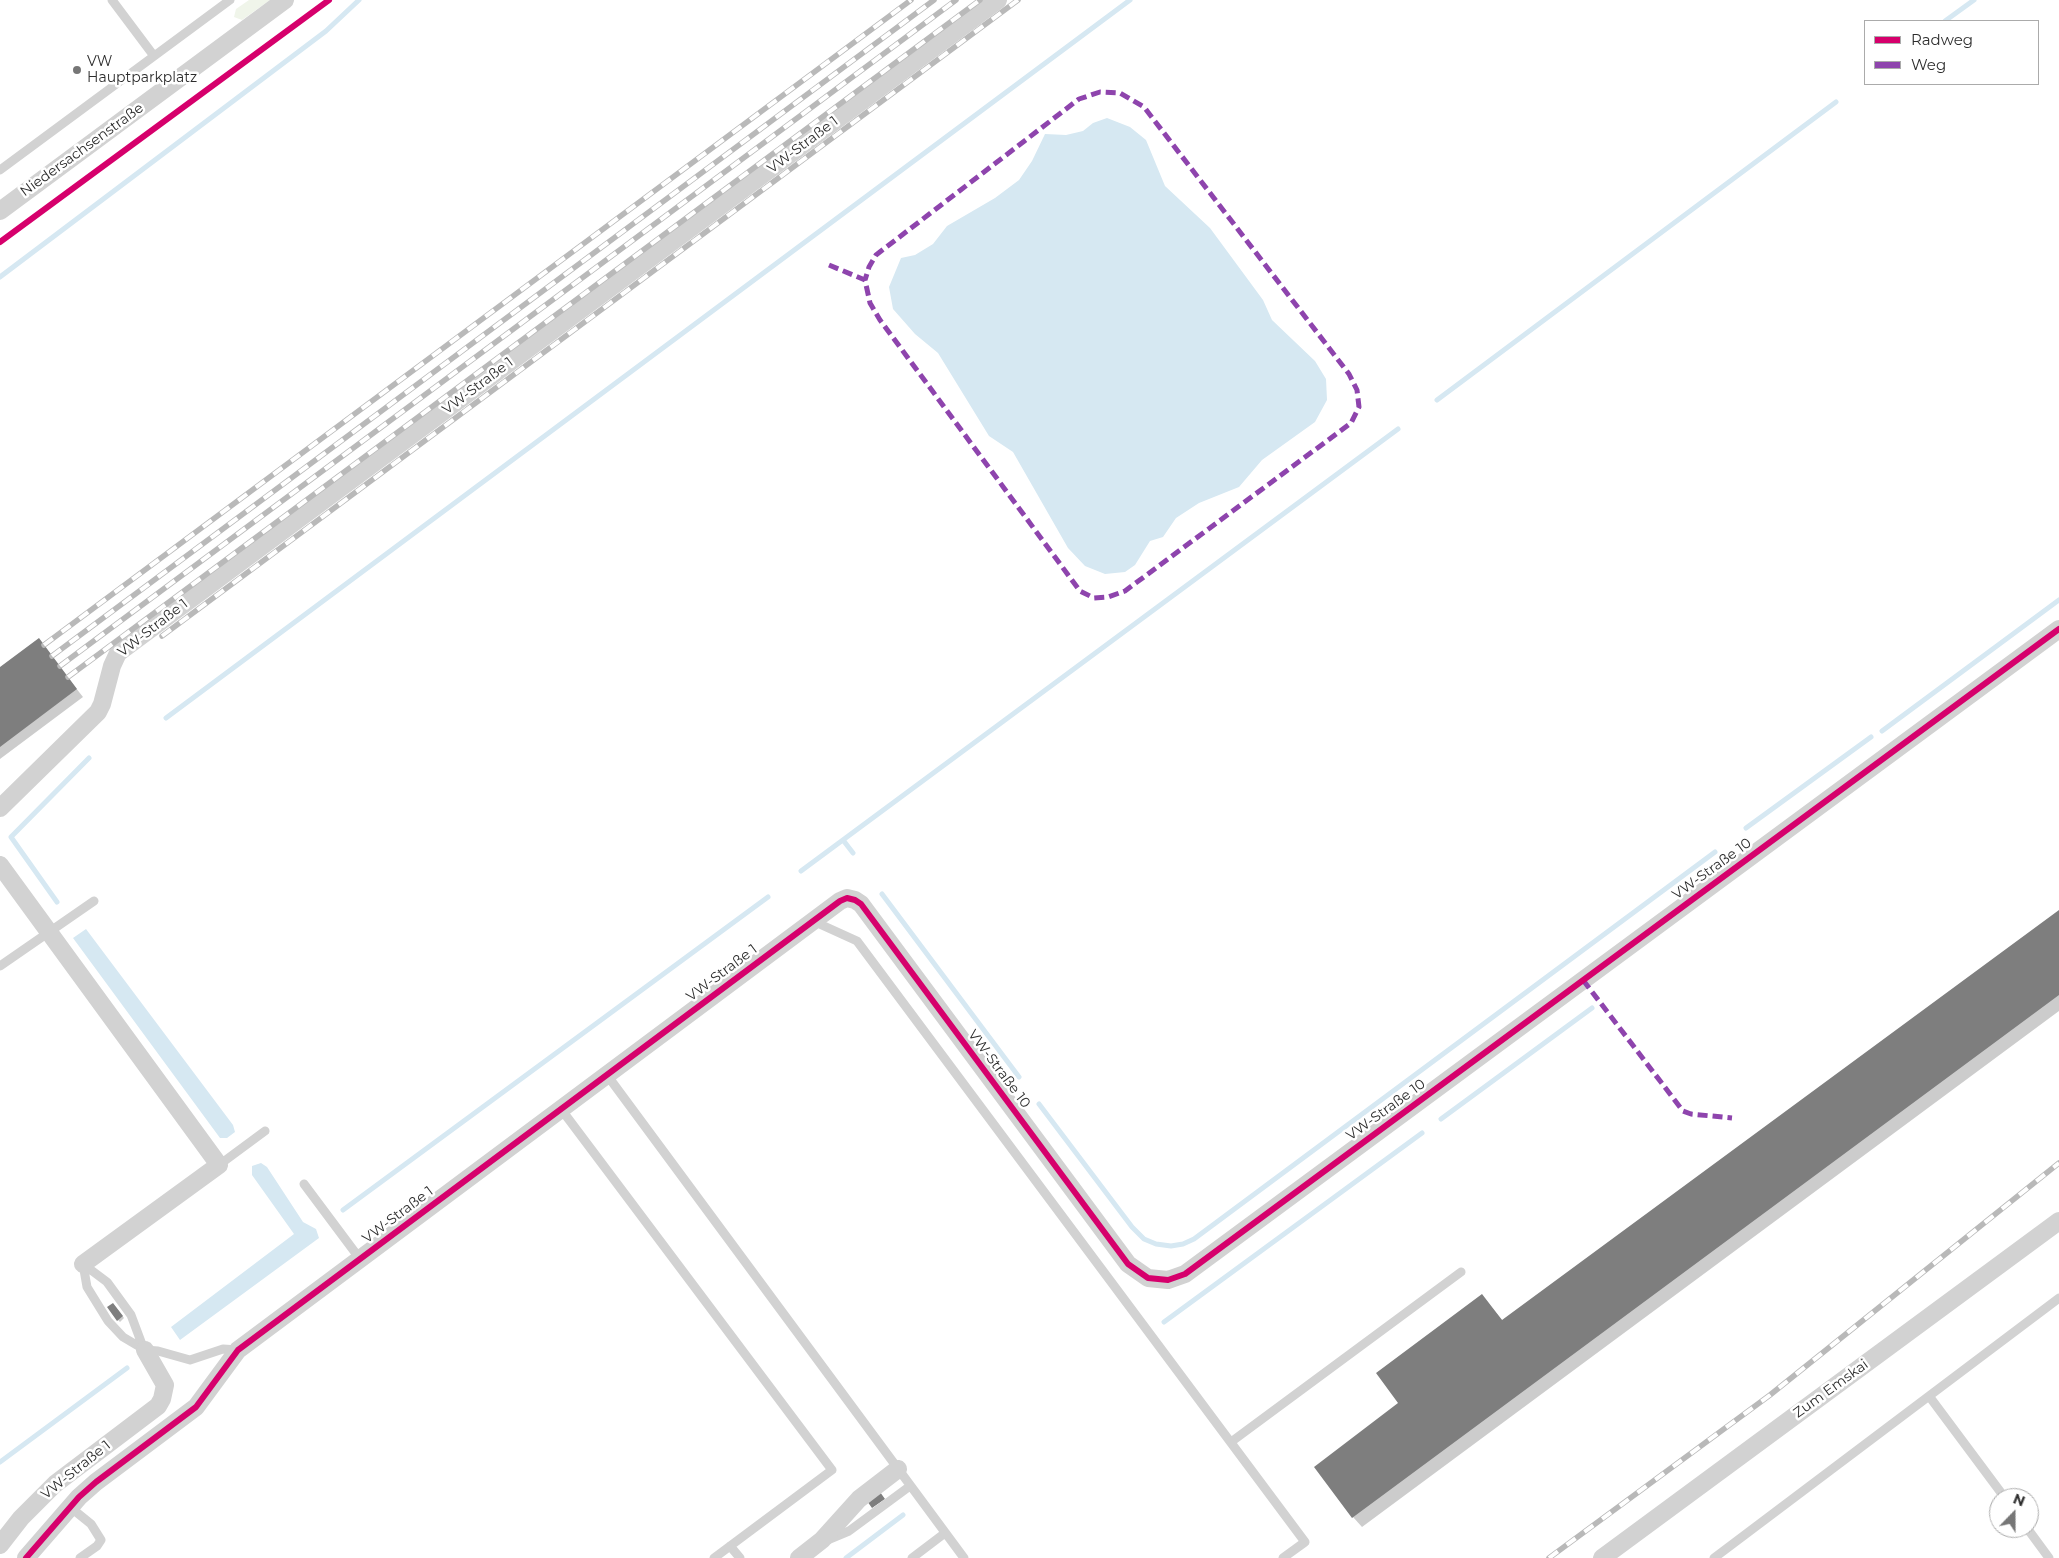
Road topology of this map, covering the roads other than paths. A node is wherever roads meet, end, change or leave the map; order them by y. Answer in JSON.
{"nodes":[{"id":1,"x":112,"y":0,"type":"edge"},
{"id":2,"x":230,"y":0,"type":"edge"},
{"id":3,"x":285,"y":0,"type":"edge"},
{"id":4,"x":998,"y":0,"type":"edge"},
{"id":5,"x":154,"y":56,"type":"junction"},
{"id":6,"x":0,"y":170,"type":"edge"},
{"id":7,"x":0,"y":211,"type":"edge"},
{"id":8,"x":2059,"y":629,"type":"edge"},
{"id":9,"x":0,"y":808,"type":"edge"},
{"id":10,"x":0,"y":866,"type":"edge"},
{"id":11,"x":94,"y":901,"type":"dead end"},
{"id":12,"x":813,"y":921,"type":"junction"},
{"id":13,"x":49,"y":934,"type":"junction"},
{"id":14,"x":0,"y":966,"type":"edge"},
{"id":15,"x":607,"y":1075,"type":"junction"},
{"id":16,"x":561,"y":1109,"type":"junction"},
{"id":17,"x":265,"y":1131,"type":"dead end"},
{"id":18,"x":219,"y":1165,"type":"junction"},
{"id":19,"x":304,"y":1184,"type":"dead end"},
{"id":20,"x":2059,"y":1221,"type":"edge"},
{"id":21,"x":360,"y":1259,"type":"junction"},
{"id":22,"x":83,"y":1264,"type":"junction"},
{"id":23,"x":1461,"y":1272,"type":"dead end"},
{"id":24,"x":2059,"y":1298,"type":"edge"},
{"id":25,"x":145,"y":1350,"type":"junction"},
{"id":26,"x":238,"y":1350,"type":"junction"},
{"id":27,"x":1929,"y":1396,"type":"junction"},
{"id":28,"x":1231,"y":1442,"type":"junction"},
{"id":29,"x":898,"y":1469,"type":"junction"},
{"id":30,"x":910,"y":1486,"type":"junction"},
{"id":31,"x":1998,"y":1488,"type":"edge"},
{"id":32,"x":70,"y":1507,"type":"junction"},
{"id":33,"x":945,"y":1533,"type":"junction"},
{"id":34,"x":2034,"y":1538,"type":"edge"},
{"id":35,"x":0,"y":1545,"type":"edge"},
{"id":36,"x":816,"y":1545,"type":"junction"},
{"id":37,"x":730,"y":1546,"type":"junction"},
{"id":38,"x":0,"y":1553,"type":"edge"},
{"id":39,"x":6,"y":1558,"type":"edge"},
{"id":40,"x":26,"y":1558,"type":"edge"},
{"id":41,"x":80,"y":1558,"type":"edge"},
{"id":42,"x":714,"y":1558,"type":"edge"},
{"id":43,"x":740,"y":1558,"type":"edge"},
{"id":44,"x":799,"y":1558,"type":"edge"},
{"id":45,"x":912,"y":1558,"type":"edge"},
{"id":46,"x":964,"y":1558,"type":"edge"},
{"id":47,"x":1283,"y":1558,"type":"edge"},
{"id":48,"x":1602,"y":1558,"type":"edge"},
{"id":49,"x":1714,"y":1558,"type":"edge"},
{"id":50,"x":2049,"y":1558,"type":"edge"}],
"edges":[{"from":1,"to":5,"type":"lane"},
{"from":2,"to":5,"type":"lane"},
{"from":3,"to":7,"type":"street","name":"Niedersachsenstraße"},
{"from":4,"to":9,"type":"street","name":"VW-Straße 1"},
{"from":5,"to":6,"type":"lane"},
{"from":8,"to":12,"type":"street","name":"VW-Straße 10"},
{"from":10,"to":13,"type":"street"},
{"from":11,"to":13,"type":"lane"},
{"from":12,"to":15,"type":"street","name":"VW-Straße 1"},
{"from":12,"to":28,"type":"lane"},
{"from":13,"to":14,"type":"lane"},
{"from":13,"to":18,"type":"street"},
{"from":15,"to":16,"type":"street","name":"VW-Straße 1"},
{"from":15,"to":29,"type":"lane"},
{"from":16,"to":21,"type":"street","name":"VW-Straße 1"},
{"from":16,"to":37,"type":"lane"},
{"from":17,"to":18,"type":"lane"},
{"from":18,"to":22,"type":"street"},
{"from":19,"to":21,"type":"lane"},
{"from":20,"to":48,"type":"street","name":"Zum Emskai"},
{"from":21,"to":26,"type":"street","name":"VW-Straße 1"},
{"from":22,"to":25,"type":"lane","name":"VW-Straße 1"},
{"from":22,"to":25,"type":"lane","name":"VW-Straße 1"},
{"from":23,"to":28,"type":"lane"},
{"from":24,"to":27,"type":"lane"},
{"from":25,"to":26,"type":"lane"},
{"from":25,"to":35,"type":"street","name":"VW-Straße 1"},
{"from":26,"to":32,"type":"street","name":"VW-Straße 1"},
{"from":27,"to":31,"type":"lane"},
{"from":27,"to":49,"type":"lane"},
{"from":28,"to":47,"type":"lane"},
{"from":29,"to":30,"type":"lane"},
{"from":29,"to":36,"type":"street"},
{"from":30,"to":33,"type":"lane"},
{"from":30,"to":36,"type":"lane"},
{"from":32,"to":40,"type":"street","name":"VW-Straße 1"},
{"from":32,"to":41,"type":"lane","name":"VW-Straße 1"},
{"from":33,"to":45,"type":"lane"},
{"from":33,"to":46,"type":"lane"},
{"from":34,"to":50,"type":"lane"},
{"from":36,"to":44,"type":"street"},
{"from":37,"to":42,"type":"lane"},
{"from":37,"to":43,"type":"lane"},
{"from":38,"to":39,"type":"street"}]}
